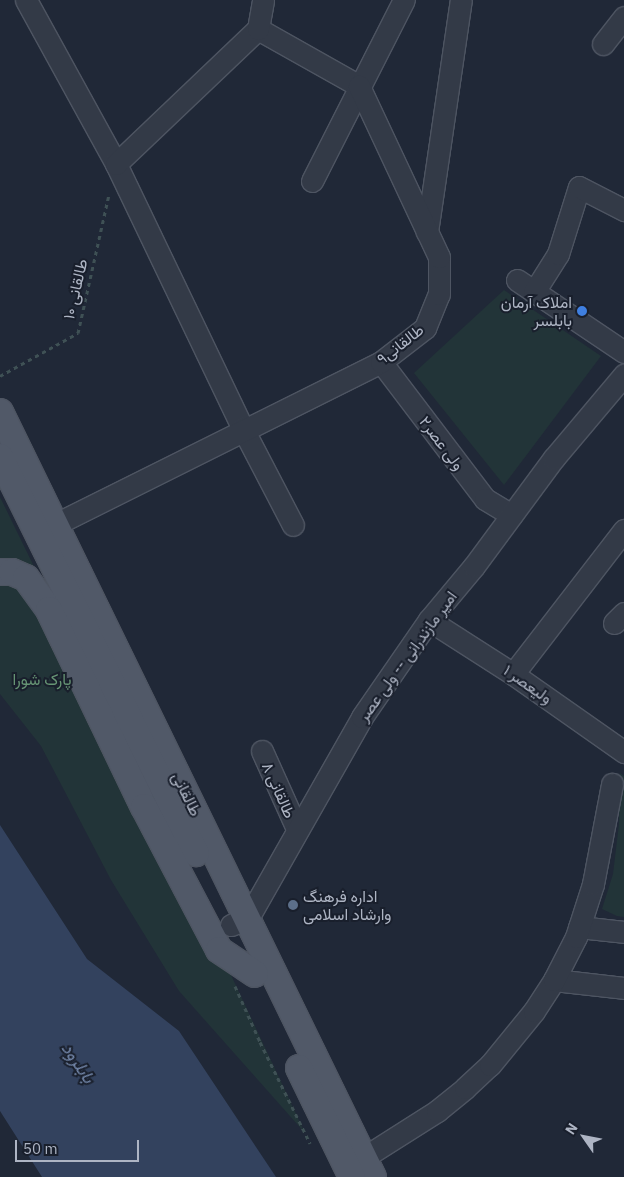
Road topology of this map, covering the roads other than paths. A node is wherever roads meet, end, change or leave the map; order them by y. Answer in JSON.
{"nodes":[{"id":1,"x":26,"y":0,"type":"edge"},
{"id":2,"x":263,"y":0,"type":"edge"},
{"id":3,"x":404,"y":0,"type":"edge"},
{"id":4,"x":461,"y":0,"type":"edge"},
{"id":5,"x":624,"y":17,"type":"edge"},
{"id":6,"x":258,"y":29,"type":"junction"},
{"id":7,"x":603,"y":44,"type":"dead end"},
{"id":8,"x":359,"y":86,"type":"junction"},
{"id":9,"x":116,"y":164,"type":"junction"},
{"id":10,"x":312,"y":181,"type":"dead end"},
{"id":11,"x":624,"y":210,"type":"edge"},
{"id":12,"x":427,"y":232,"type":"junction"},
{"id":13,"x":516,"y":280,"type":"dead end"},
{"id":14,"x":534,"y":292,"type":"junction"},
{"id":15,"x":624,"y":352,"type":"edge"},
{"id":16,"x":381,"y":362,"type":"junction"},
{"id":17,"x":624,"y":375,"type":"edge"},
{"id":18,"x":0,"y":412,"type":"edge"},
{"id":19,"x":243,"y":429,"type":"junction"},
{"id":20,"x":0,"y":457,"type":"edge"},
{"id":21,"x":512,"y":515,"type":"junction"},
{"id":22,"x":56,"y":524,"type":"junction"},
{"id":23,"x":293,"y":525,"type":"dead end"},
{"id":24,"x":624,"y":530,"type":"edge"},
{"id":25,"x":0,"y":572,"type":"edge"},
{"id":26,"x":429,"y":620,"type":"junction"},
{"id":27,"x":514,"y":674,"type":"junction"},
{"id":28,"x":262,"y":751,"type":"dead end"},
{"id":29,"x":624,"y":752,"type":"edge"},
{"id":30,"x":612,"y":784,"type":"dead end"},
{"id":31,"x":297,"y":829,"type":"junction"},
{"id":32,"x":239,"y":921,"type":"junction"},
{"id":33,"x":579,"y":927,"type":"junction"},
{"id":34,"x":624,"y":932,"type":"edge"},
{"id":35,"x":244,"y":979,"type":"junction"},
{"id":36,"x":554,"y":980,"type":"junction"},
{"id":37,"x":624,"y":988,"type":"edge"},
{"id":38,"x":363,"y":1171,"type":"edge"}],
"edges":[{"from":1,"to":9,"type":"street"},
{"from":2,"to":6,"type":"street"},
{"from":3,"to":8,"type":"street"},
{"from":4,"to":12,"type":"street"},
{"from":5,"to":7,"type":"street"},
{"from":6,"to":8,"type":"street"},
{"from":6,"to":9,"type":"street"},
{"from":8,"to":10,"type":"street"},
{"from":8,"to":12,"type":"street","name":"طالقانی۹"},
{"from":9,"to":19,"type":"street"},
{"from":11,"to":14,"type":"street"},
{"from":12,"to":16,"type":"street","name":"طالقانی۹"},
{"from":13,"to":14,"type":"street"},
{"from":14,"to":15,"type":"street"},
{"from":16,"to":19,"type":"street","name":"طالقانی۹"},
{"from":16,"to":21,"type":"street","name":"ولی عصر۲"},
{"from":17,"to":21,"type":"street","name":"امیر مازندرانی -- ولی عصر"},
{"from":18,"to":22,"type":"main road","name":"طالقانی"},
{"from":19,"to":22,"type":"street","name":"طالقانی۹"},
{"from":19,"to":23,"type":"street"},
{"from":20,"to":32,"type":"main road","name":"طالقانی"},
{"from":21,"to":26,"type":"street","name":"امیر مازندرانی -- ولی عصر"},
{"from":22,"to":32,"type":"main road","name":"طالقانی"},
{"from":24,"to":27,"type":"street"},
{"from":25,"to":35,"type":"main road"},
{"from":26,"to":27,"type":"street","name":"ولیعصر ۱"},
{"from":26,"to":31,"type":"street","name":"امیر مازندرانی -- ولی عصر"},
{"from":27,"to":29,"type":"street","name":"ولیعصر ۱"},
{"from":28,"to":31,"type":"street","name":"طالقانی ۸"},
{"from":30,"to":33,"type":"street"},
{"from":31,"to":32,"type":"street","name":"امیر مازندرانی -- ولی عصر"},
{"from":32,"to":35,"type":"main road","name":"طالقانی"},
{"from":32,"to":38,"type":"main road","name":"طالقانی"},
{"from":33,"to":34,"type":"street"},
{"from":33,"to":36,"type":"street"},
{"from":35,"to":38,"type":"main road","name":"طالقانی"},
{"from":36,"to":37,"type":"street"},
{"from":36,"to":38,"type":"street"}]}
